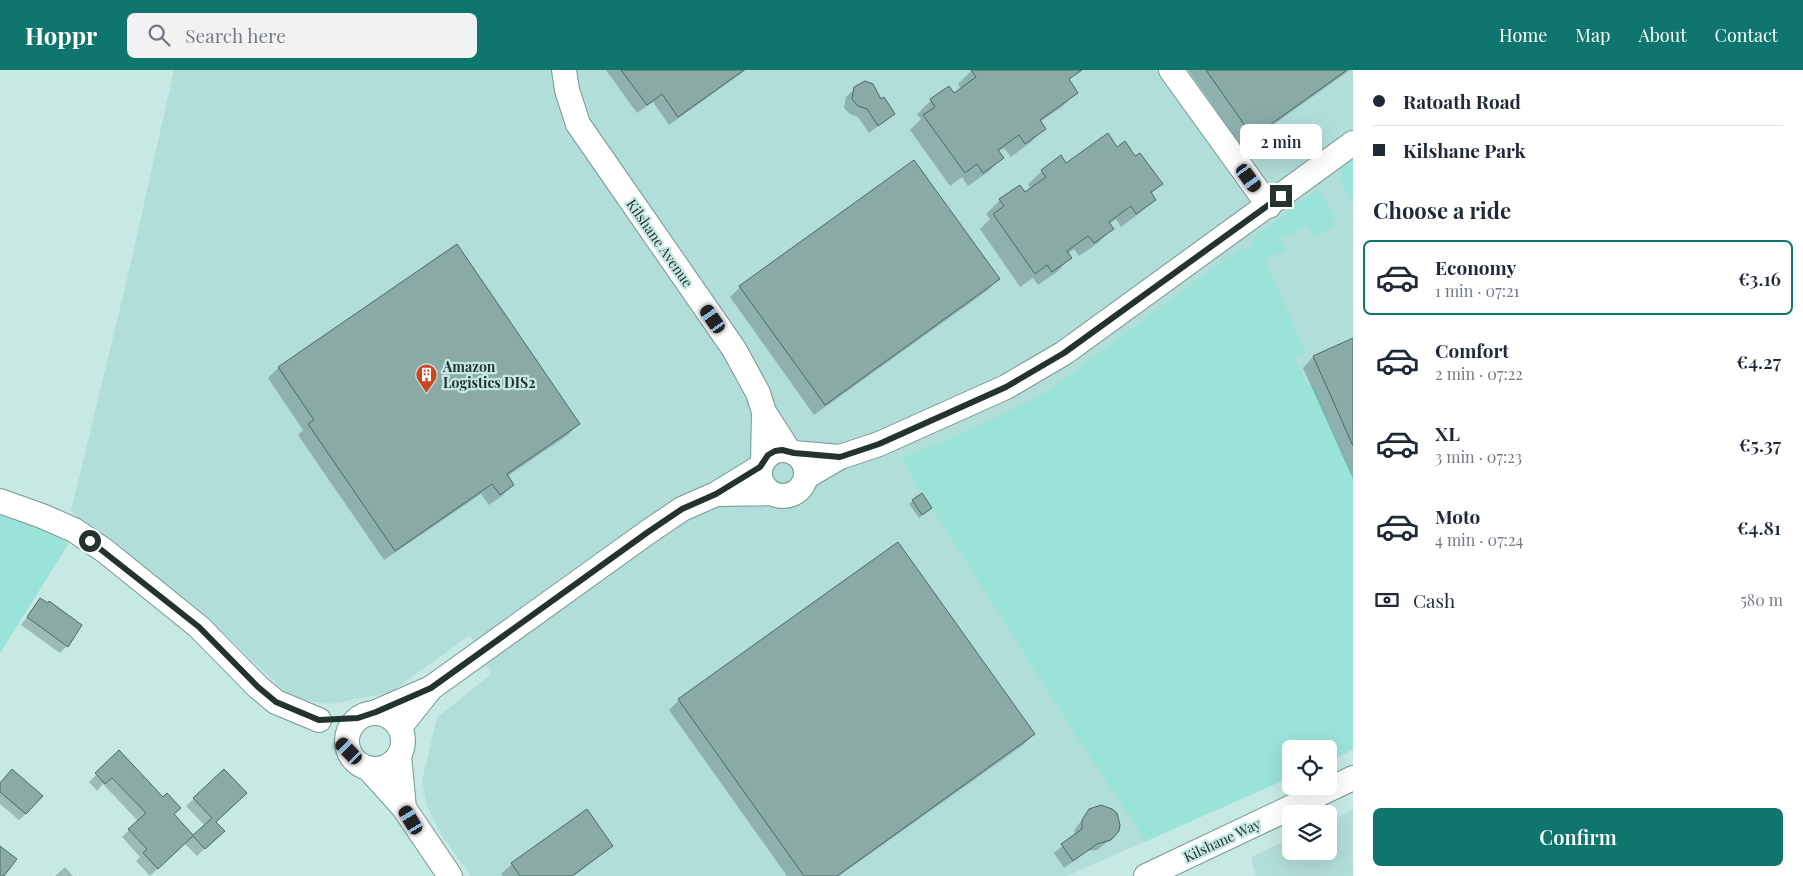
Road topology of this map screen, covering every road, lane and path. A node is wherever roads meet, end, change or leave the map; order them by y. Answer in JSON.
{"nodes":[{"id":1,"x":564,"y":70,"type":"edge"},
{"id":2,"x":1171,"y":70,"type":"edge"},
{"id":3,"x":1353,"y":143,"type":"edge"},
{"id":4,"x":1269,"y":206,"type":"junction"},
{"id":5,"x":764,"y":412,"type":"junction"},
{"id":6,"x":792,"y":452,"type":"junction"},
{"id":7,"x":840,"y":457,"type":"junction"},
{"id":8,"x":762,"y":464,"type":"junction"},
{"id":9,"x":806,"y":477,"type":"junction"},
{"id":10,"x":771,"y":493,"type":"junction"},
{"id":11,"x":716,"y":494,"type":"junction"},
{"id":12,"x":0,"y":501,"type":"edge"},
{"id":13,"x":431,"y":688,"type":"junction"},
{"id":14,"x":367,"y":715,"type":"junction"},
{"id":15,"x":319,"y":720,"type":"junction"},
{"id":16,"x":400,"y":727,"type":"junction"},
{"id":17,"x":349,"y":751,"type":"junction"},
{"id":18,"x":399,"y":754,"type":"junction"},
{"id":19,"x":368,"y":768,"type":"junction"},
{"id":20,"x":1353,"y":778,"type":"edge"},
{"id":21,"x":404,"y":808,"type":"junction"},
{"id":22,"x":450,"y":876,"type":"edge"},
{"id":23,"x":1146,"y":876,"type":"edge"}],
"edges":[{"from":1,"to":5,"type":"street","name":"Kilshane Avenue"},
{"from":2,"to":4,"type":"street"},
{"from":3,"to":4,"type":"street"},
{"from":4,"to":7,"type":"street"},
{"from":5,"to":6,"type":"street","name":"Kilshane Avenue"},
{"from":5,"to":8,"type":"street","name":"Kilshane Avenue"},
{"from":6,"to":7,"type":"street"},
{"from":6,"to":8,"type":"street"},
{"from":6,"to":9,"type":"street"},
{"from":7,"to":9,"type":"street"},
{"from":8,"to":10,"type":"street"},
{"from":8,"to":11,"type":"street"},
{"from":9,"to":10,"type":"street"},
{"from":10,"to":11,"type":"street"},
{"from":11,"to":13,"type":"street"},
{"from":12,"to":15,"type":"street"},
{"from":13,"to":14,"type":"street"},
{"from":13,"to":16,"type":"street"},
{"from":14,"to":15,"type":"street"},
{"from":14,"to":16,"type":"street"},
{"from":14,"to":17,"type":"street"},
{"from":15,"to":17,"type":"street"},
{"from":16,"to":18,"type":"street"},
{"from":17,"to":19,"type":"street"},
{"from":18,"to":19,"type":"street"},
{"from":18,"to":21,"type":"street"},
{"from":19,"to":21,"type":"street"},
{"from":20,"to":23,"type":"street","name":"Kilshane Way"},
{"from":21,"to":22,"type":"street"}]}
